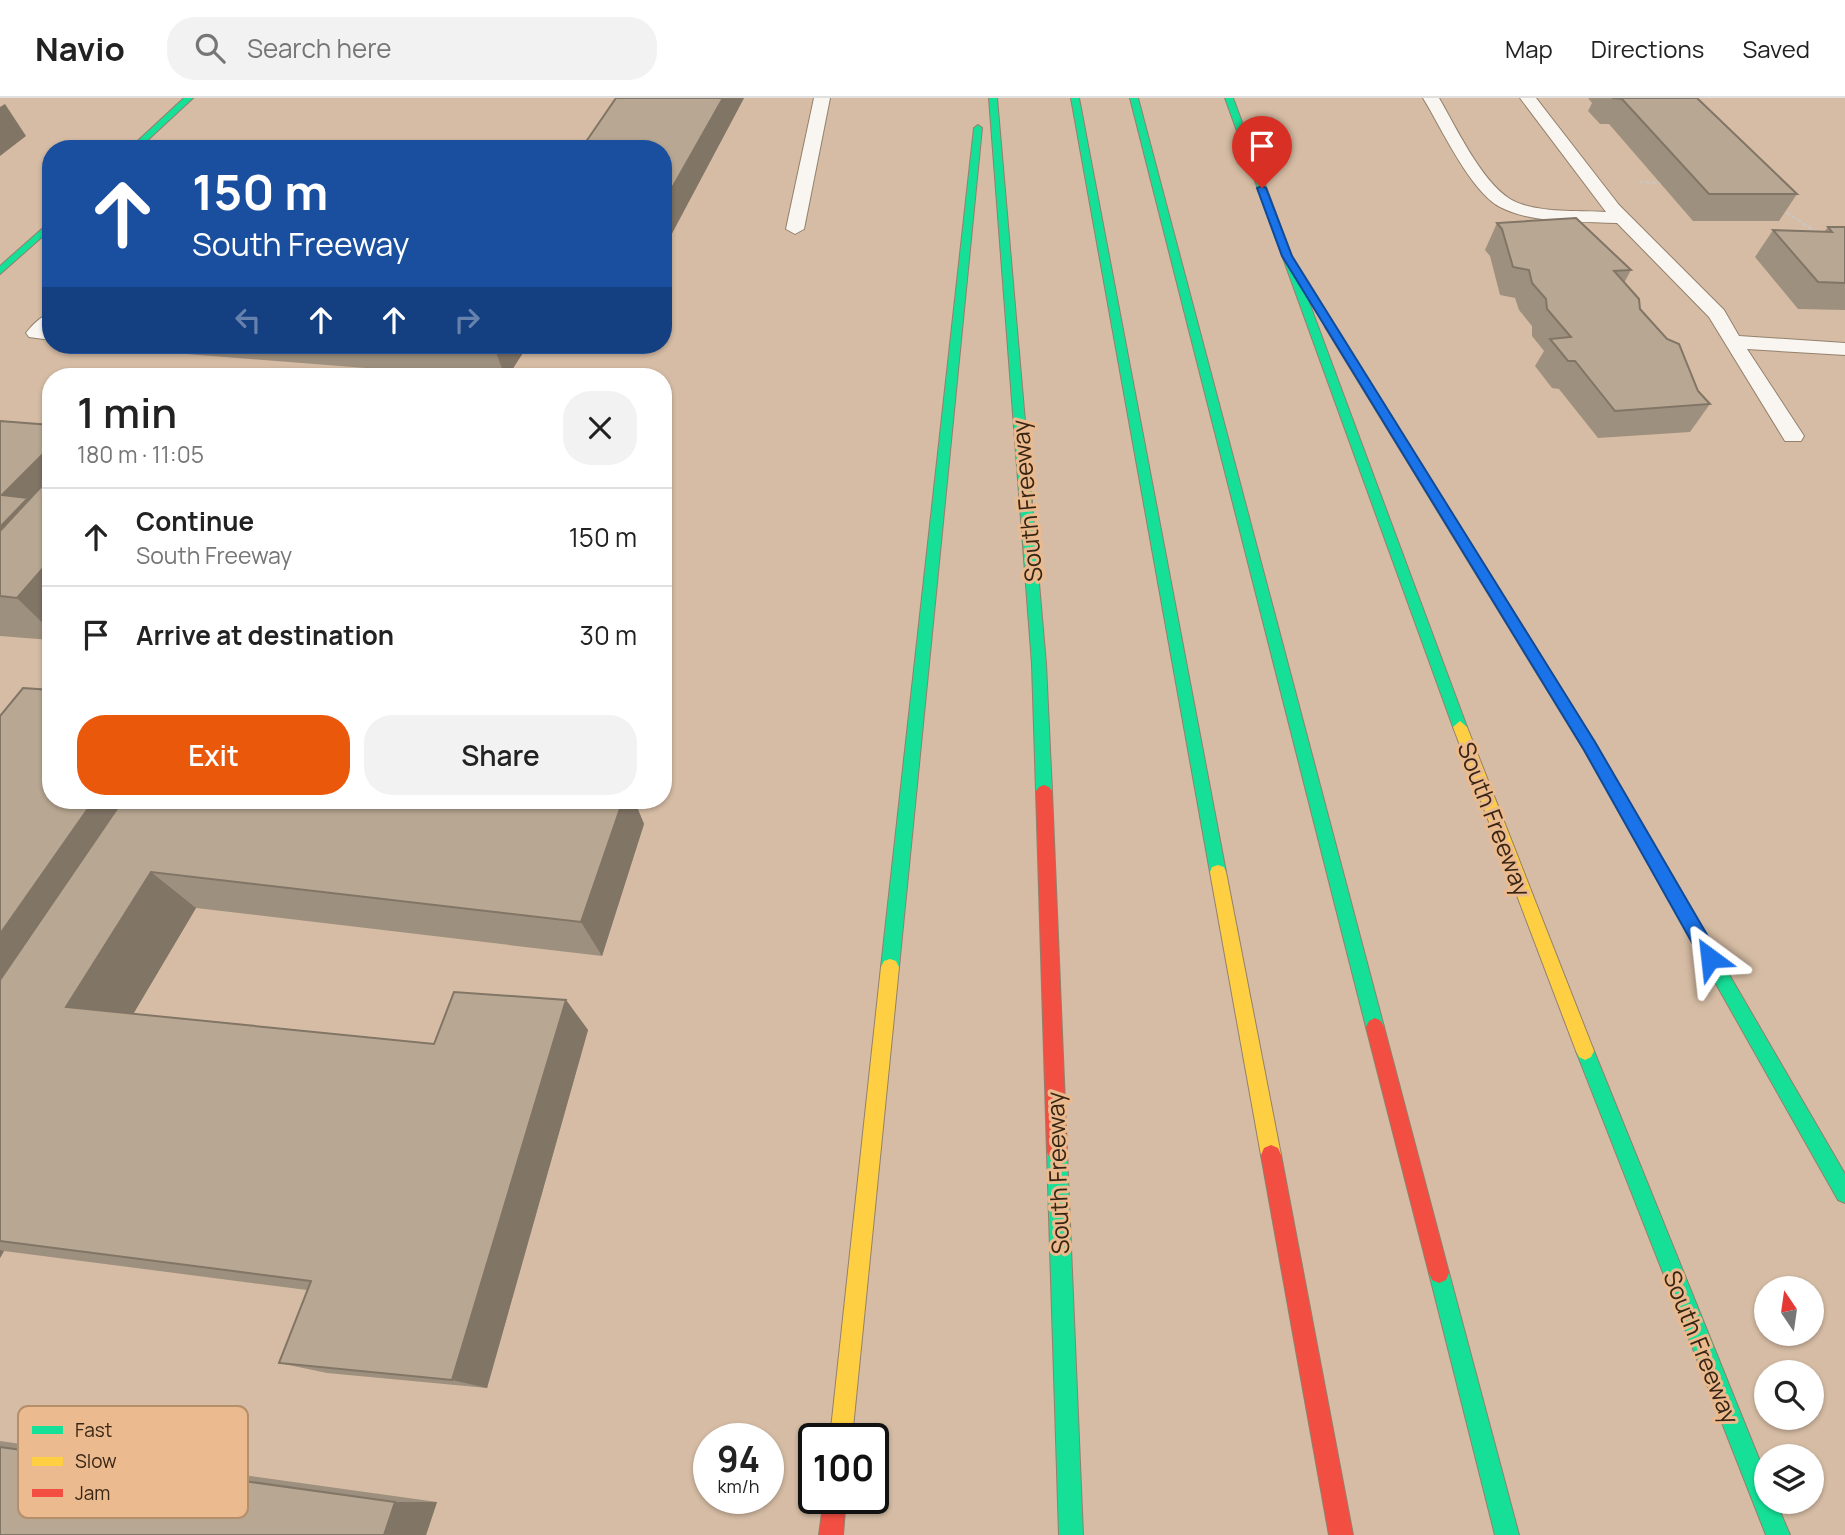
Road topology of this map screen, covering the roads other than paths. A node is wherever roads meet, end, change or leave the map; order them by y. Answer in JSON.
{"nodes":[{"id":1,"x":189,"y":98,"type":"edge"},
{"id":2,"x":822,"y":98,"type":"edge"},
{"id":3,"x":981,"y":98,"type":"edge"},
{"id":4,"x":993,"y":98,"type":"edge"},
{"id":5,"x":1075,"y":98,"type":"edge"},
{"id":6,"x":1134,"y":98,"type":"edge"},
{"id":7,"x":1229,"y":98,"type":"edge"},
{"id":8,"x":1431,"y":98,"type":"edge"},
{"id":9,"x":1528,"y":98,"type":"edge"},
{"id":10,"x":143,"y":140,"type":"edge"},
{"id":11,"x":1622,"y":218,"type":"junction"},
{"id":12,"x":795,"y":229,"type":"dead end"},
{"id":13,"x":42,"y":232,"type":"edge"},
{"id":14,"x":1287,"y":256,"type":"junction"},
{"id":15,"x":0,"y":271,"type":"edge"},
{"id":16,"x":1732,"y":342,"type":"junction"},
{"id":17,"x":1845,"y":349,"type":"edge"},
{"id":18,"x":1793,"y":436,"type":"dead end"},
{"id":19,"x":1845,"y":1193,"type":"edge"},
{"id":20,"x":843,"y":1423,"type":"edge"},
{"id":21,"x":833,"y":1514,"type":"edge"},
{"id":22,"x":831,"y":1535,"type":"edge"},
{"id":23,"x":1071,"y":1535,"type":"edge"},
{"id":24,"x":1341,"y":1535,"type":"edge"},
{"id":25,"x":1507,"y":1535,"type":"edge"},
{"id":26,"x":1777,"y":1535,"type":"edge"}],
"edges":[{"from":1,"to":10,"type":"main road"},
{"from":2,"to":12,"type":"lane"},
{"from":3,"to":20,"type":"main road"},
{"from":4,"to":23,"type":"main road","name":"South Freeway"},
{"from":5,"to":24,"type":"main road"},
{"from":6,"to":25,"type":"main road"},
{"from":7,"to":14,"type":"main road","name":"South Freeway"},
{"from":8,"to":11,"type":"lane"},
{"from":9,"to":11,"type":"lane"},
{"from":11,"to":16,"type":"lane"},
{"from":13,"to":15,"type":"main road"},
{"from":14,"to":19,"type":"main road"},
{"from":14,"to":26,"type":"main road","name":"South Freeway"},
{"from":16,"to":17,"type":"lane"},
{"from":16,"to":18,"type":"lane"},
{"from":21,"to":22,"type":"main road"}]}
